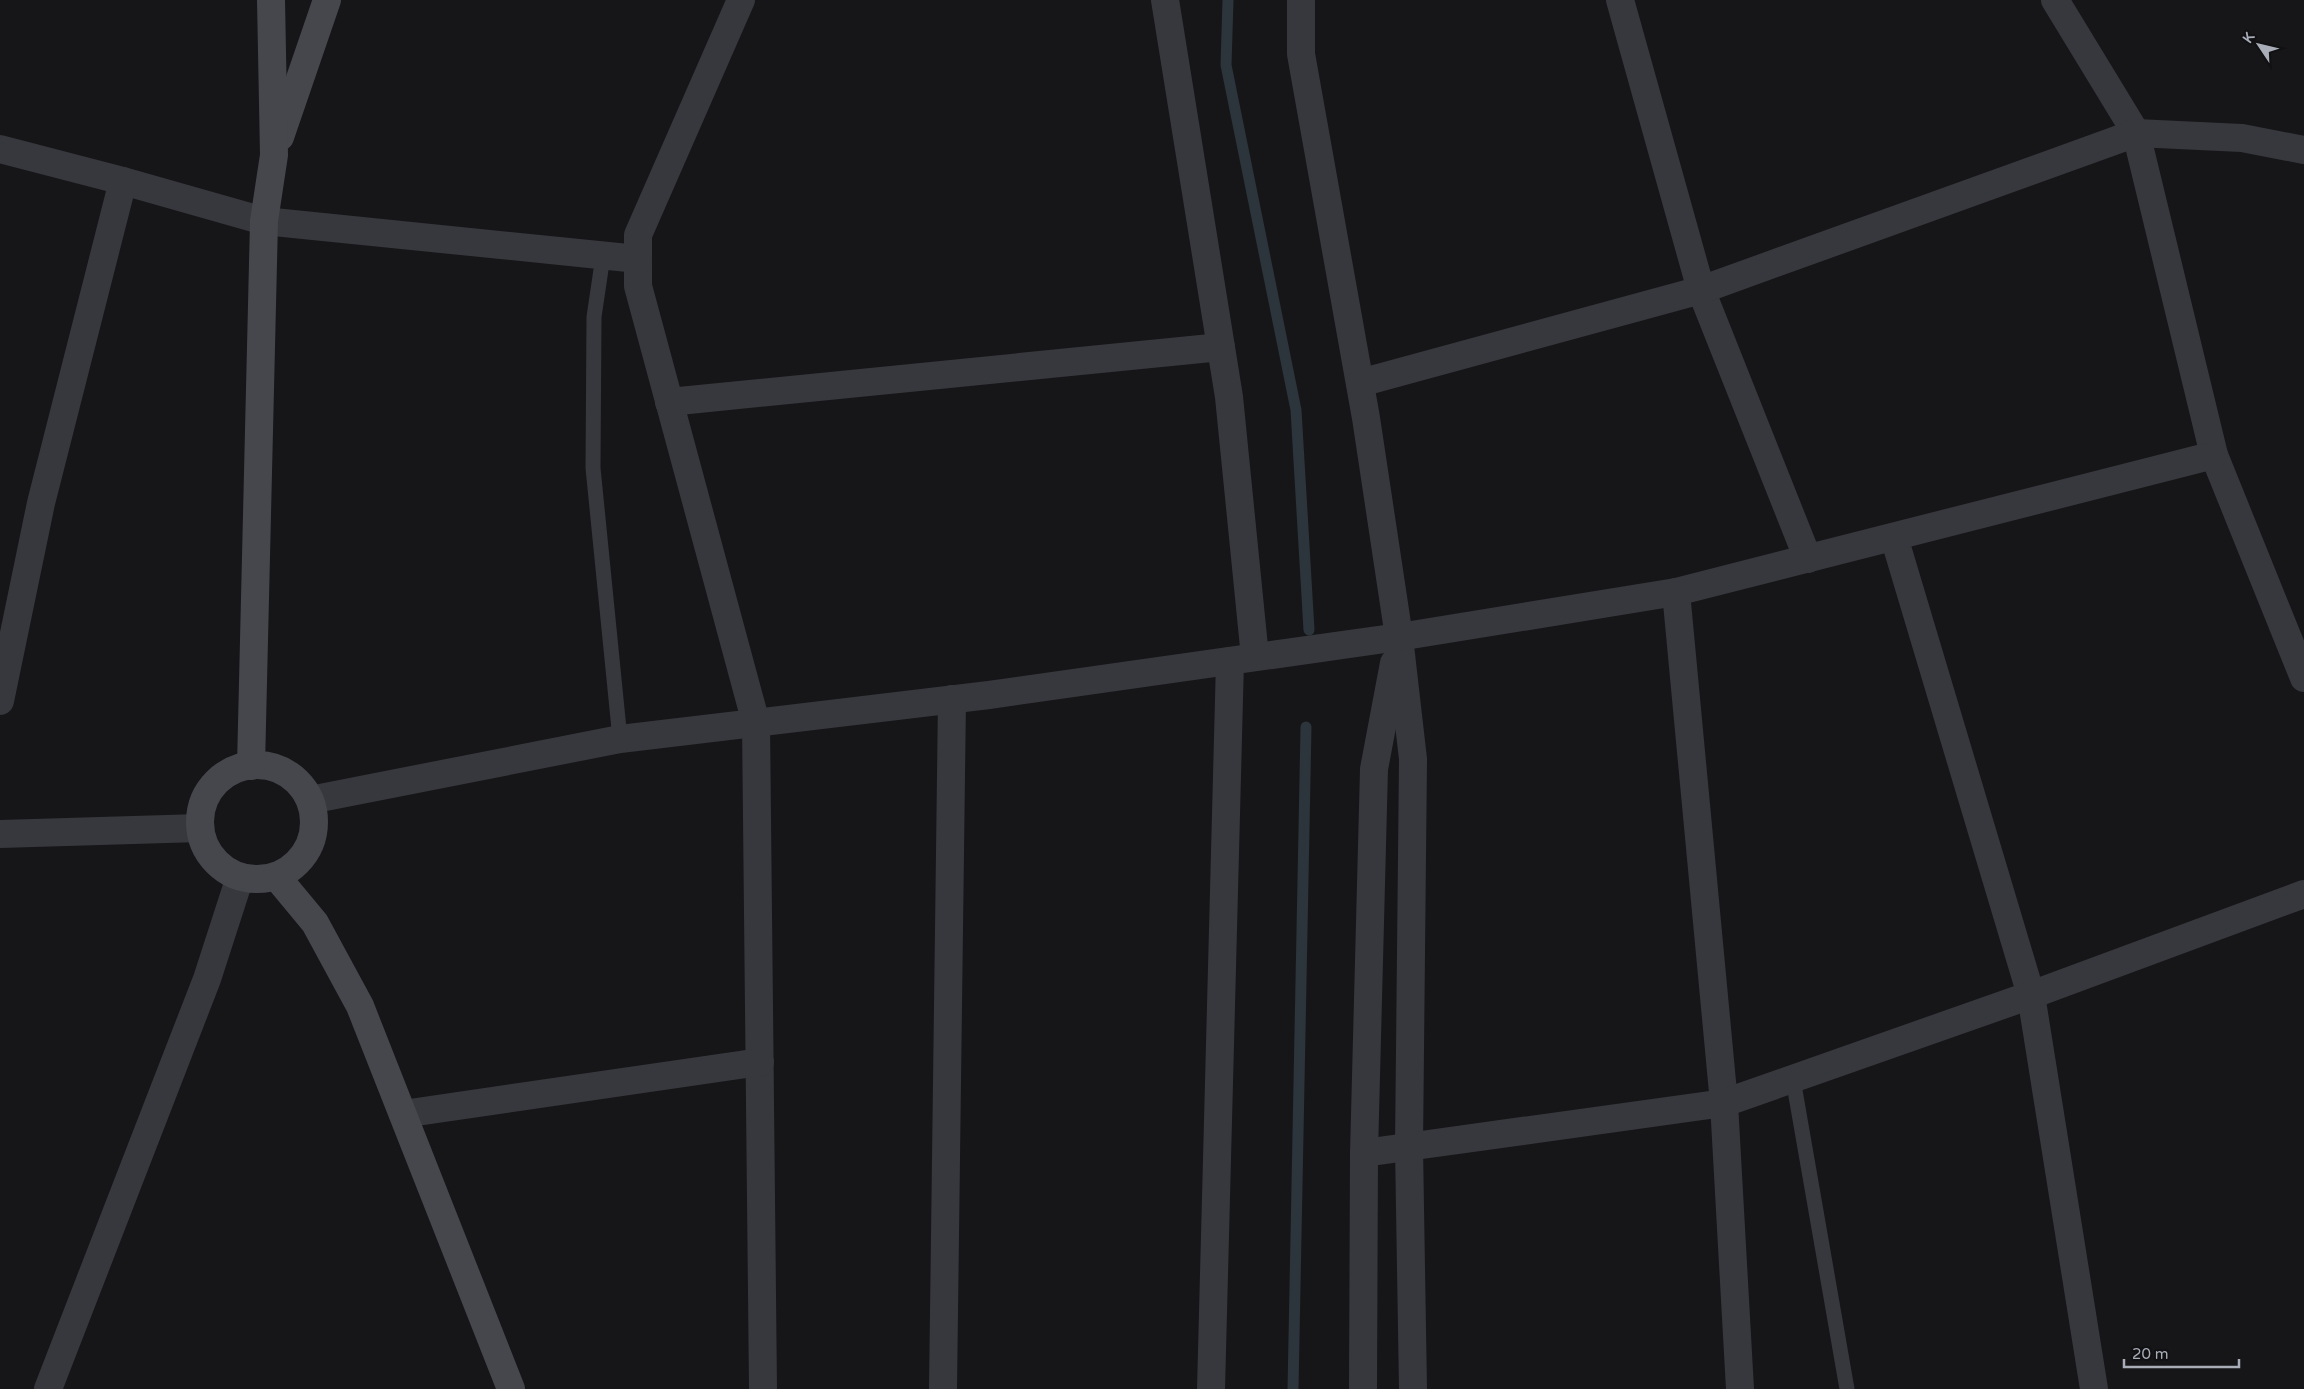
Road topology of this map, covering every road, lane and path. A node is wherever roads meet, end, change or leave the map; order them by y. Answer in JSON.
{"nodes":[{"id":1,"x":271,"y":0,"type":"edge"},
{"id":2,"x":327,"y":0,"type":"edge"},
{"id":3,"x":741,"y":0,"type":"edge"},
{"id":4,"x":1165,"y":0,"type":"edge"},
{"id":5,"x":1301,"y":0,"type":"edge"},
{"id":6,"x":1620,"y":0,"type":"edge"},
{"id":7,"x":2055,"y":0,"type":"edge"},
{"id":8,"x":2136,"y":133,"type":"junction"},
{"id":9,"x":0,"y":149,"type":"edge"},
{"id":10,"x":2304,"y":150,"type":"edge"},
{"id":11,"x":274,"y":155,"type":"junction"},
{"id":12,"x":123,"y":181,"type":"junction"},
{"id":13,"x":264,"y":221,"type":"junction"},
{"id":14,"x":603,"y":256,"type":"junction"},
{"id":15,"x":638,"y":259,"type":"junction"},
{"id":16,"x":1701,"y":290,"type":"junction"},
{"id":17,"x":1221,"y":347,"type":"junction"},
{"id":18,"x":1360,"y":383,"type":"junction"},
{"id":19,"x":669,"y":402,"type":"junction"},
{"id":20,"x":2214,"y":456,"type":"junction"},
{"id":21,"x":1894,"y":537,"type":"junction"},
{"id":22,"x":1808,"y":559,"type":"junction"},
{"id":23,"x":11,"y":588,"type":"edge"},
{"id":24,"x":1676,"y":592,"type":"junction"},
{"id":25,"x":1399,"y":637,"type":"junction"},
{"id":26,"x":1242,"y":659,"type":"junction"},
{"id":27,"x":2304,"y":678,"type":"edge"},
{"id":28,"x":952,"y":699,"type":"junction"},
{"id":29,"x":0,"y":701,"type":"edge"},
{"id":30,"x":756,"y":723,"type":"junction"},
{"id":31,"x":620,"y":739,"type":"junction"},
{"id":32,"x":251,"y":766,"type":"junction"},
{"id":33,"x":310,"y":800,"type":"junction"},
{"id":34,"x":200,"y":828,"type":"junction"},
{"id":35,"x":0,"y":834,"type":"edge"},
{"id":36,"x":276,"y":876,"type":"junction"},
{"id":37,"x":240,"y":877,"type":"junction"},
{"id":38,"x":2304,"y":894,"type":"edge"},
{"id":39,"x":2032,"y":995,"type":"junction"},
{"id":40,"x":760,"y":1062,"type":"junction"},
{"id":41,"x":1793,"y":1079,"type":"junction"},
{"id":42,"x":1724,"y":1103,"type":"junction"},
{"id":43,"x":403,"y":1114,"type":"junction"},
{"id":44,"x":1409,"y":1147,"type":"junction"},
{"id":45,"x":1364,"y":1153,"type":"junction"},
{"id":46,"x":48,"y":1389,"type":"edge"},
{"id":47,"x":511,"y":1389,"type":"edge"},
{"id":48,"x":763,"y":1389,"type":"edge"},
{"id":49,"x":943,"y":1389,"type":"edge"},
{"id":50,"x":1211,"y":1389,"type":"edge"},
{"id":51,"x":1363,"y":1389,"type":"edge"},
{"id":52,"x":1412,"y":1389,"type":"edge"},
{"id":53,"x":1740,"y":1389,"type":"edge"},
{"id":54,"x":1847,"y":1389,"type":"edge"},
{"id":55,"x":2094,"y":1389,"type":"edge"}],
"edges":[{"from":1,"to":11,"type":"street"},
{"from":2,"to":11,"type":"street"},
{"from":3,"to":15,"type":"street"},
{"from":4,"to":17,"type":"street"},
{"from":5,"to":18,"type":"street"},
{"from":6,"to":16,"type":"street"},
{"from":7,"to":8,"type":"street"},
{"from":8,"to":10,"type":"street"},
{"from":8,"to":16,"type":"street"},
{"from":8,"to":20,"type":"street"},
{"from":9,"to":12,"type":"street"},
{"from":11,"to":13,"type":"street"},
{"from":12,"to":13,"type":"street"},
{"from":12,"to":23,"type":"street"},
{"from":13,"to":14,"type":"street"},
{"from":13,"to":32,"type":"street"},
{"from":14,"to":15,"type":"street"},
{"from":14,"to":31,"type":"lane"},
{"from":15,"to":19,"type":"street"},
{"from":16,"to":18,"type":"street"},
{"from":16,"to":22,"type":"street"},
{"from":17,"to":19,"type":"street"},
{"from":17,"to":26,"type":"street"},
{"from":18,"to":25,"type":"street"},
{"from":19,"to":30,"type":"street"},
{"from":20,"to":21,"type":"street"},
{"from":20,"to":27,"type":"street"},
{"from":21,"to":22,"type":"street"},
{"from":21,"to":39,"type":"street"},
{"from":22,"to":24,"type":"street"},
{"from":23,"to":29,"type":"street"},
{"from":24,"to":25,"type":"street"},
{"from":24,"to":42,"type":"street"},
{"from":25,"to":26,"type":"street"},
{"from":25,"to":44,"type":"street"},
{"from":25,"to":45,"type":"street"},
{"from":26,"to":28,"type":"street"},
{"from":26,"to":50,"type":"street"},
{"from":28,"to":30,"type":"street"},
{"from":28,"to":49,"type":"street"},
{"from":30,"to":31,"type":"street"},
{"from":30,"to":40,"type":"street"},
{"from":31,"to":33,"type":"street"},
{"from":32,"to":33,"type":"street"},
{"from":32,"to":34,"type":"street"},
{"from":33,"to":36,"type":"street"},
{"from":34,"to":35,"type":"street"},
{"from":34,"to":37,"type":"street"},
{"from":36,"to":37,"type":"street"},
{"from":36,"to":43,"type":"street"},
{"from":37,"to":46,"type":"street"},
{"from":38,"to":39,"type":"street"},
{"from":39,"to":41,"type":"street"},
{"from":39,"to":55,"type":"street"},
{"from":40,"to":43,"type":"street"},
{"from":40,"to":48,"type":"street"},
{"from":41,"to":42,"type":"street"},
{"from":41,"to":54,"type":"lane"},
{"from":42,"to":44,"type":"street"},
{"from":42,"to":53,"type":"street"},
{"from":43,"to":47,"type":"street"},
{"from":44,"to":45,"type":"street"},
{"from":44,"to":52,"type":"street"},
{"from":45,"to":51,"type":"street"}]}
